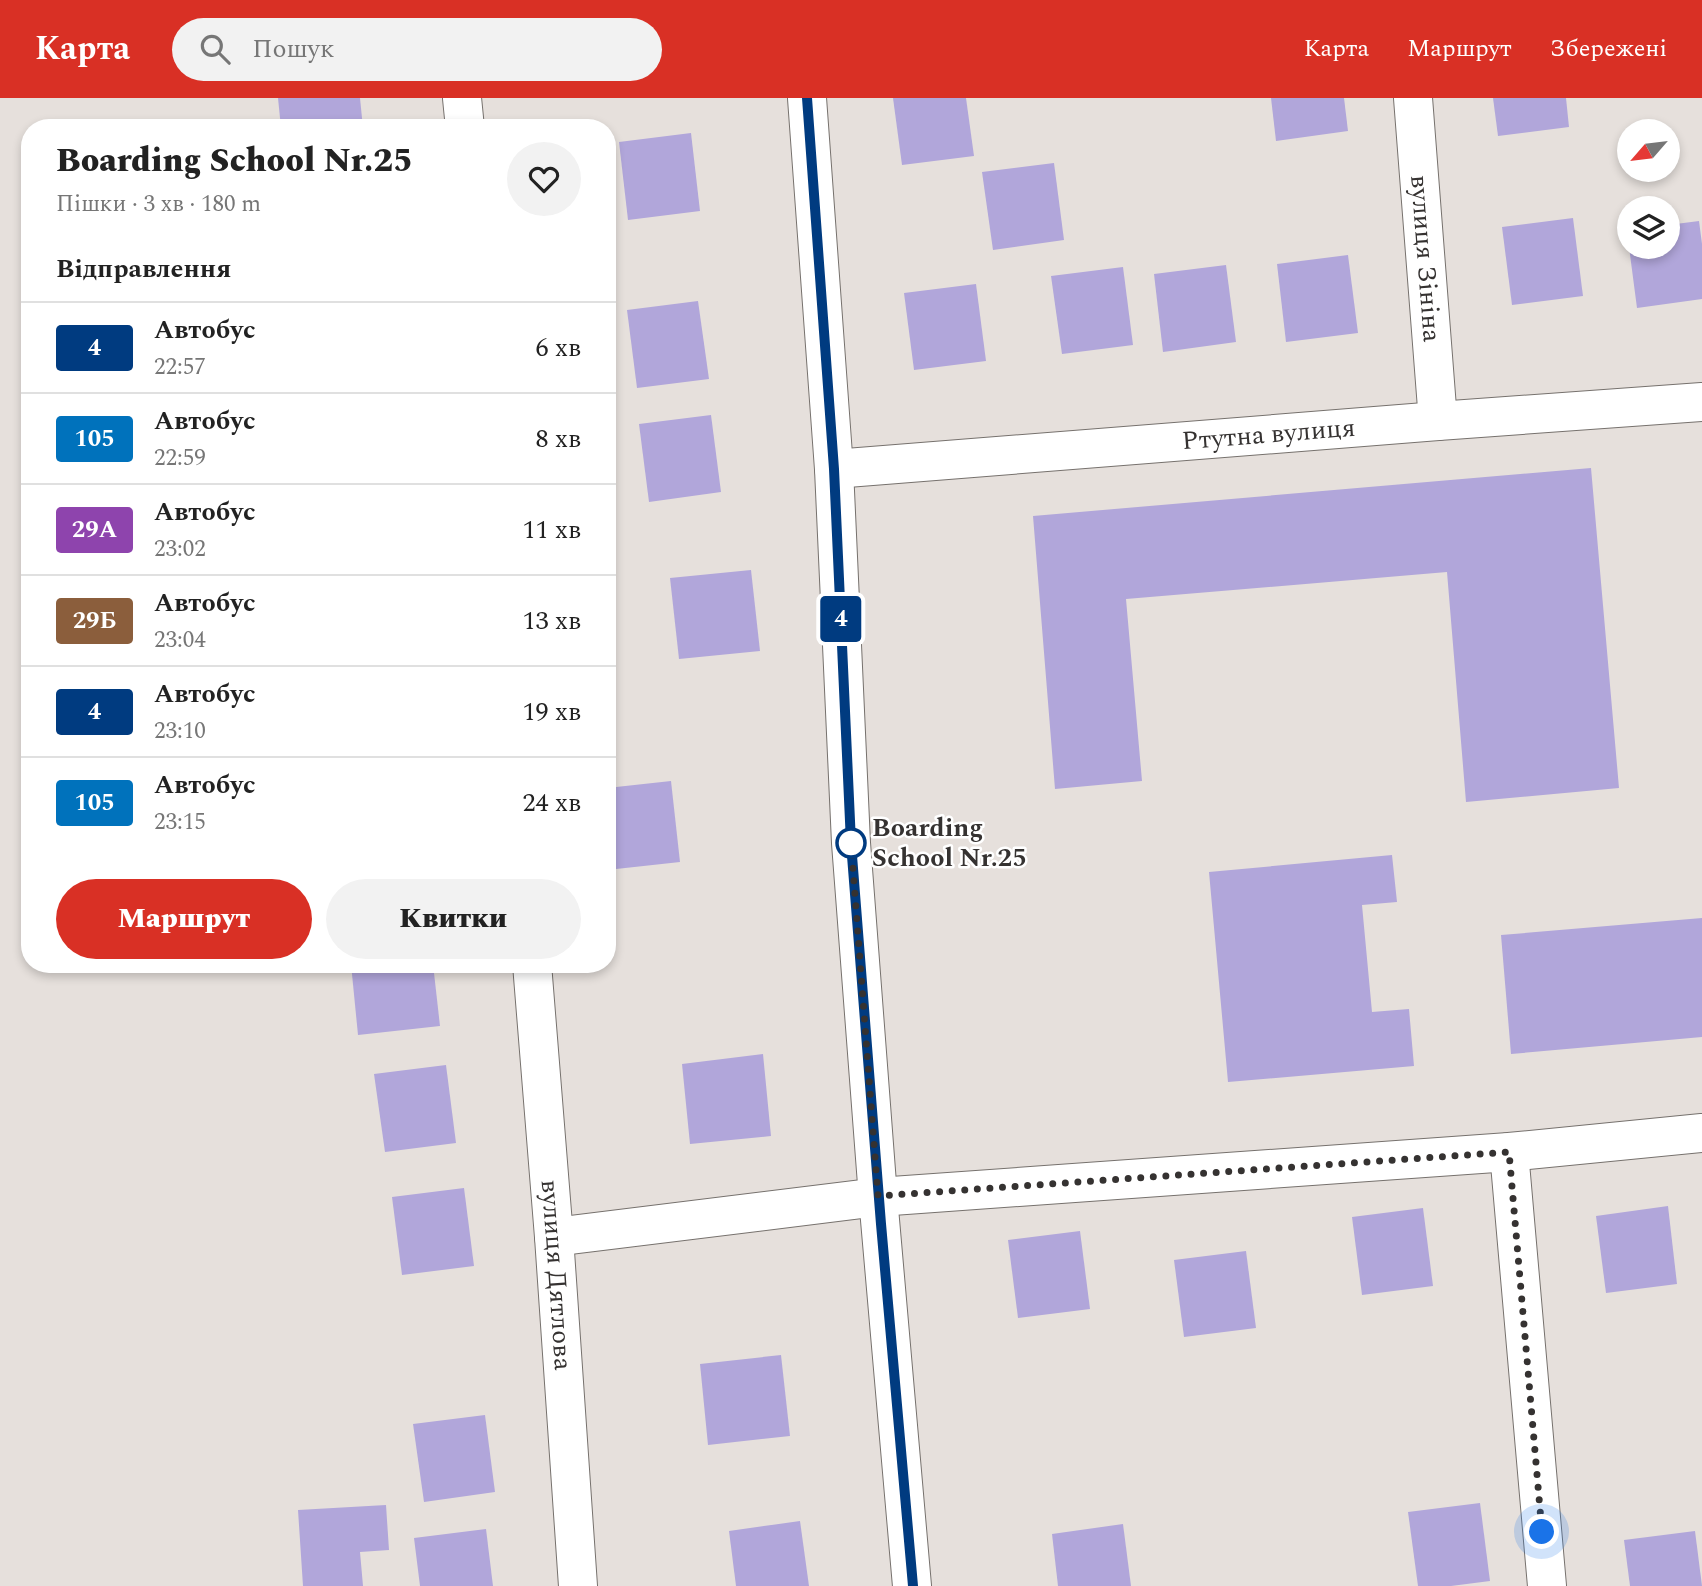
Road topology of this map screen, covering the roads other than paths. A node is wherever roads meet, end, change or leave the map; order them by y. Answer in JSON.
{"nodes":[{"id":1,"x":462,"y":98,"type":"edge"},
{"id":2,"x":807,"y":98,"type":"edge"},
{"id":3,"x":1413,"y":98,"type":"edge"},
{"id":4,"x":464,"y":119,"type":"edge"},
{"id":5,"x":1702,"y":402,"type":"edge"},
{"id":6,"x":1438,"y":421,"type":"junction"},
{"id":7,"x":834,"y":469,"type":"junction"},
{"id":8,"x":533,"y":973,"type":"edge"},
{"id":9,"x":1702,"y":1133,"type":"edge"},
{"id":10,"x":1509,"y":1152,"type":"junction"},
{"id":11,"x":878,"y":1196,"type":"junction"},
{"id":12,"x":554,"y":1237,"type":"junction"},
{"id":13,"x":578,"y":1586,"type":"edge"},
{"id":14,"x":912,"y":1586,"type":"edge"},
{"id":15,"x":1547,"y":1586,"type":"edge"}],
"edges":[{"from":1,"to":4,"type":"street"},
{"from":2,"to":7,"type":"street"},
{"from":3,"to":6,"type":"street","name":"вулиця Зініна"},
{"from":5,"to":6,"type":"street","name":"Ртутна вулиця"},
{"from":6,"to":7,"type":"street","name":"Ртутна вулиця"},
{"from":7,"to":11,"type":"street"},
{"from":8,"to":12,"type":"street","name":"вулиця Дятлова"},
{"from":9,"to":10,"type":"street"},
{"from":10,"to":11,"type":"street"},
{"from":10,"to":15,"type":"street"},
{"from":11,"to":12,"type":"street"},
{"from":11,"to":14,"type":"street"},
{"from":12,"to":13,"type":"street","name":"вулиця Дятлова"}]}
